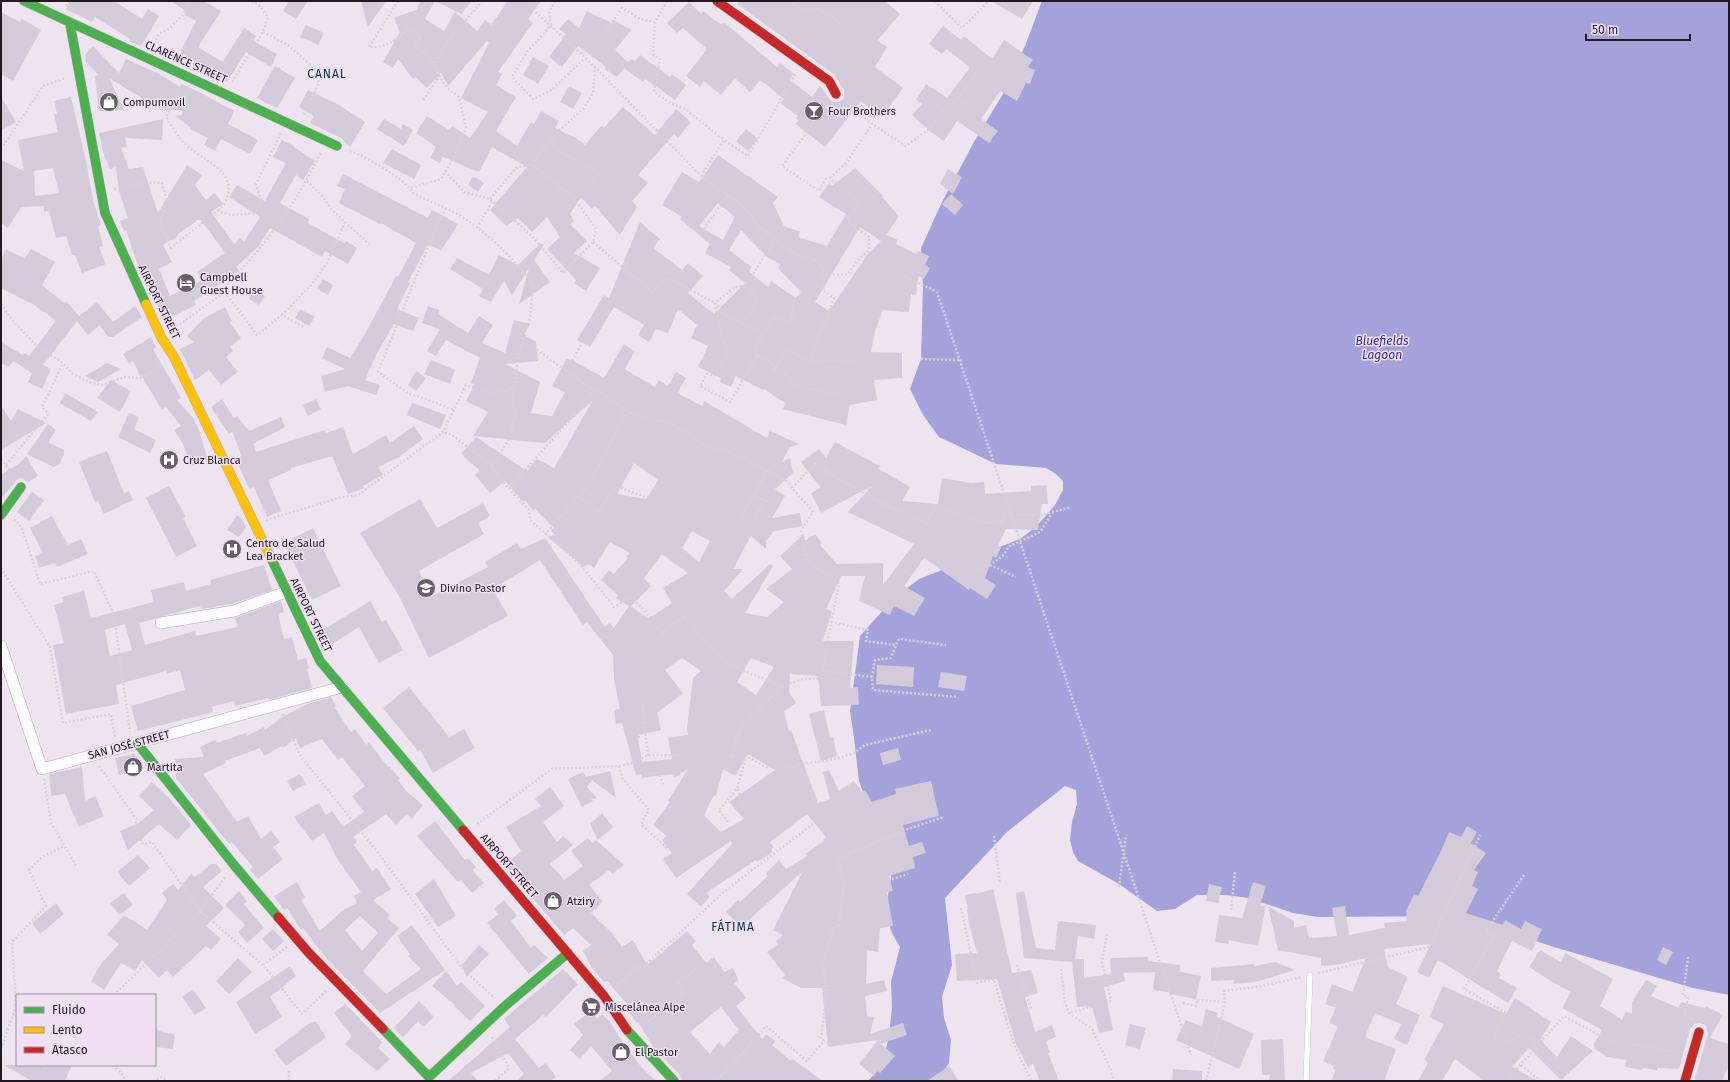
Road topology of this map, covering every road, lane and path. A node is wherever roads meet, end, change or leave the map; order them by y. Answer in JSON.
{"nodes":[{"id":1,"x":24,"y":1,"type":"edge"},
{"id":2,"x":190,"y":1,"type":"edge"},
{"id":3,"x":251,"y":1,"type":"edge"},
{"id":4,"x":398,"y":1,"type":"edge"},
{"id":5,"x":482,"y":1,"type":"edge"},
{"id":6,"x":524,"y":1,"type":"edge"},
{"id":7,"x":554,"y":1,"type":"edge"},
{"id":8,"x":668,"y":1,"type":"edge"},
{"id":9,"x":717,"y":1,"type":"edge"},
{"id":10,"x":791,"y":1,"type":"edge"},
{"id":11,"x":936,"y":1,"type":"edge"},
{"id":12,"x":989,"y":1,"type":"edge"},
{"id":13,"x":655,"y":22,"type":"junction"},
{"id":14,"x":70,"y":24,"type":"junction"},
{"id":15,"x":842,"y":24,"type":"dead end"},
{"id":16,"x":551,"y":25,"type":"junction"},
{"id":17,"x":264,"y":32,"type":"junction"},
{"id":18,"x":582,"y":54,"type":"junction"},
{"id":19,"x":146,"y":58,"type":"junction"},
{"id":20,"x":586,"y":58,"type":"junction"},
{"id":21,"x":802,"y":62,"type":"junction"},
{"id":22,"x":434,"y":65,"type":"junction"},
{"id":23,"x":595,"y":68,"type":"junction"},
{"id":24,"x":79,"y":74,"type":"junction"},
{"id":25,"x":976,"y":74,"type":"dead end"},
{"id":26,"x":186,"y":75,"type":"junction"},
{"id":27,"x":439,"y":77,"type":"junction"},
{"id":28,"x":225,"y":93,"type":"junction"},
{"id":29,"x":836,"y":94,"type":"junction"},
{"id":30,"x":957,"y":99,"type":"junction"},
{"id":31,"x":423,"y":100,"type":"dead end"},
{"id":32,"x":975,"y":110,"type":"dead end"},
{"id":33,"x":287,"y":122,"type":"junction"},
{"id":34,"x":872,"y":124,"type":"junction"},
{"id":35,"x":297,"y":127,"type":"junction"},
{"id":36,"x":549,"y":140,"type":"junction"},
{"id":37,"x":724,"y":140,"type":"junction"},
{"id":38,"x":326,"y":141,"type":"junction"},
{"id":39,"x":337,"y":146,"type":"joint"},
{"id":40,"x":1,"y":149,"type":"edge"},
{"id":41,"x":532,"y":164,"type":"junction"},
{"id":42,"x":444,"y":170,"type":"junction"},
{"id":43,"x":701,"y":176,"type":"junction"},
{"id":44,"x":830,"y":178,"type":"junction"},
{"id":45,"x":307,"y":181,"type":"junction"},
{"id":46,"x":411,"y":188,"type":"junction"},
{"id":47,"x":101,"y":191,"type":"junction"},
{"id":48,"x":728,"y":195,"type":"junction"},
{"id":49,"x":574,"y":198,"type":"junction"},
{"id":50,"x":491,"y":200,"type":"junction"},
{"id":51,"x":446,"y":208,"type":"junction"},
{"id":52,"x":218,"y":211,"type":"junction"},
{"id":53,"x":345,"y":222,"type":"junction"},
{"id":54,"x":477,"y":228,"type":"junction"},
{"id":55,"x":704,"y":229,"type":"dead end"},
{"id":56,"x":776,"y":239,"type":"junction"},
{"id":57,"x":594,"y":242,"type":"junction"},
{"id":58,"x":369,"y":244,"type":"dead end"},
{"id":59,"x":825,"y":275,"type":"junction"},
{"id":60,"x":904,"y":276,"type":"dead end"},
{"id":61,"x":815,"y":284,"type":"dead end"},
{"id":62,"x":745,"y":286,"type":"junction"},
{"id":63,"x":823,"y":290,"type":"junction"},
{"id":64,"x":225,"y":292,"type":"junction"},
{"id":65,"x":795,"y":298,"type":"dead end"},
{"id":66,"x":716,"y":303,"type":"junction"},
{"id":67,"x":1,"y":304,"type":"edge"},
{"id":68,"x":282,"y":315,"type":"junction"},
{"id":69,"x":744,"y":324,"type":"junction"},
{"id":70,"x":305,"y":328,"type":"dead end"},
{"id":71,"x":764,"y":334,"type":"junction"},
{"id":72,"x":161,"y":337,"type":"junction"},
{"id":73,"x":522,"y":345,"type":"junction"},
{"id":74,"x":581,"y":345,"type":"dead end"},
{"id":75,"x":757,"y":355,"type":"junction"},
{"id":76,"x":174,"y":357,"type":"junction"},
{"id":77,"x":922,"y":359,"type":"dead end"},
{"id":78,"x":858,"y":360,"type":"dead end"},
{"id":79,"x":962,"y":360,"type":"dead end"},
{"id":80,"x":809,"y":362,"type":"junction"},
{"id":81,"x":64,"y":363,"type":"junction"},
{"id":82,"x":774,"y":369,"type":"junction"},
{"id":83,"x":566,"y":371,"type":"junction"},
{"id":84,"x":514,"y":388,"type":"junction"},
{"id":85,"x":593,"y":390,"type":"junction"},
{"id":86,"x":840,"y":394,"type":"dead end"},
{"id":87,"x":454,"y":410,"type":"junction"},
{"id":88,"x":627,"y":411,"type":"junction"},
{"id":89,"x":443,"y":432,"type":"junction"},
{"id":90,"x":1,"y":459,"type":"edge"},
{"id":91,"x":6,"y":466,"type":"junction"},
{"id":92,"x":492,"y":466,"type":"junction"},
{"id":93,"x":767,"y":470,"type":"junction"},
{"id":94,"x":21,"y":487,"type":"joint"},
{"id":95,"x":509,"y":488,"type":"junction"},
{"id":96,"x":792,"y":488,"type":"junction"},
{"id":97,"x":754,"y":495,"type":"junction"},
{"id":98,"x":579,"y":496,"type":"junction"},
{"id":99,"x":645,"y":497,"type":"dead end"},
{"id":100,"x":1071,"y":507,"type":"dead end"},
{"id":101,"x":4,"y":512,"type":"edge"},
{"id":102,"x":1052,"y":512,"type":"junction"},
{"id":103,"x":741,"y":517,"type":"dead end"},
{"id":104,"x":754,"y":519,"type":"dead end"},
{"id":105,"x":254,"y":524,"type":"junction"},
{"id":106,"x":545,"y":535,"type":"junction"},
{"id":107,"x":989,"y":565,"type":"junction"},
{"id":108,"x":1,"y":568,"type":"edge"},
{"id":109,"x":978,"y":570,"type":"dead end"},
{"id":110,"x":1016,"y":577,"type":"dead end"},
{"id":111,"x":286,"y":592,"type":"junction"},
{"id":112,"x":831,"y":622,"type":"junction"},
{"id":113,"x":161,"y":623,"type":"dead end"},
{"id":114,"x":946,"y":645,"type":"dead end"},
{"id":115,"x":1,"y":646,"type":"edge"},
{"id":116,"x":896,"y":646,"type":"junction"},
{"id":117,"x":822,"y":671,"type":"junction"},
{"id":118,"x":872,"y":677,"type":"junction"},
{"id":119,"x":782,"y":686,"type":"junction"},
{"id":120,"x":342,"y":687,"type":"junction"},
{"id":121,"x":958,"y":697,"type":"dead end"},
{"id":122,"x":642,"y":702,"type":"dead end"},
{"id":123,"x":279,"y":704,"type":"junction"},
{"id":124,"x":931,"y":730,"type":"dead end"},
{"id":125,"x":134,"y":744,"type":"junction"},
{"id":126,"x":117,"y":749,"type":"junction"},
{"id":127,"x":648,"y":755,"type":"junction"},
{"id":128,"x":91,"y":756,"type":"junction"},
{"id":129,"x":731,"y":756,"type":"junction"},
{"id":130,"x":746,"y":756,"type":"junction"},
{"id":131,"x":636,"y":762,"type":"junction"},
{"id":132,"x":619,"y":766,"type":"junction"},
{"id":133,"x":42,"y":769,"type":"junction"},
{"id":134,"x":664,"y":785,"type":"dead end"},
{"id":135,"x":738,"y":789,"type":"junction"},
{"id":136,"x":745,"y":809,"type":"dead end"},
{"id":137,"x":944,"y":817,"type":"dead end"},
{"id":138,"x":728,"y":822,"type":"dead end"},
{"id":139,"x":813,"y":824,"type":"dead end"},
{"id":140,"x":465,"y":833,"type":"junction"},
{"id":141,"x":1126,"y":835,"type":"dead end"},
{"id":142,"x":1480,"y":835,"type":"dead end"},
{"id":143,"x":994,"y":836,"type":"dead end"},
{"id":144,"x":64,"y":846,"type":"junction"},
{"id":145,"x":669,"y":850,"type":"dead end"},
{"id":146,"x":234,"y":865,"type":"junction"},
{"id":147,"x":77,"y":867,"type":"dead end"},
{"id":148,"x":1235,"y":872,"type":"dead end"},
{"id":149,"x":908,"y":874,"type":"dead end"},
{"id":150,"x":1524,"y":875,"type":"dead end"},
{"id":151,"x":892,"y":878,"type":"dead end"},
{"id":152,"x":1000,"y":884,"type":"dead end"},
{"id":153,"x":1119,"y":887,"type":"dead end"},
{"id":154,"x":961,"y":908,"type":"dead end"},
{"id":155,"x":1231,"y":910,"type":"dead end"},
{"id":156,"x":200,"y":911,"type":"junction"},
{"id":157,"x":1107,"y":934,"type":"dead end"},
{"id":158,"x":297,"y":939,"type":"junction"},
{"id":159,"x":568,"y":953,"type":"junction"},
{"id":160,"x":1688,"y":957,"type":"dead end"},
{"id":161,"x":263,"y":965,"type":"junction"},
{"id":162,"x":1017,"y":965,"type":"dead end"},
{"id":163,"x":700,"y":967,"type":"dead end"},
{"id":164,"x":1061,"y":969,"type":"dead end"},
{"id":165,"x":1310,"y":975,"type":"junction"},
{"id":166,"x":336,"y":981,"type":"junction"},
{"id":167,"x":115,"y":994,"type":"edge"},
{"id":168,"x":604,"y":996,"type":"junction"},
{"id":169,"x":1225,"y":1002,"type":"junction"},
{"id":170,"x":1183,"y":1003,"type":"dead end"},
{"id":171,"x":16,"y":1006,"type":"edge"},
{"id":172,"x":505,"y":1006,"type":"junction"},
{"id":173,"x":1069,"y":1013,"type":"junction"},
{"id":174,"x":1005,"y":1018,"type":"junction"},
{"id":175,"x":484,"y":1025,"type":"junction"},
{"id":176,"x":1700,"y":1032,"type":"joint"},
{"id":177,"x":631,"y":1037,"type":"junction"},
{"id":178,"x":1542,"y":1042,"type":"junction"},
{"id":179,"x":1,"y":1048,"type":"edge"},
{"id":180,"x":1191,"y":1054,"type":"dead end"},
{"id":181,"x":1692,"y":1056,"type":"junction"},
{"id":182,"x":1521,"y":1065,"type":"junction"},
{"id":183,"x":46,"y":1066,"type":"edge"},
{"id":184,"x":114,"y":1066,"type":"edge"},
{"id":185,"x":289,"y":1069,"type":"dead end"},
{"id":186,"x":43,"y":1072,"type":"dead end"},
{"id":187,"x":498,"y":1078,"type":"junction"},
{"id":188,"x":125,"y":1081,"type":"edge"},
{"id":189,"x":153,"y":1081,"type":"edge"},
{"id":190,"x":167,"y":1081,"type":"edge"},
{"id":191,"x":289,"y":1081,"type":"edge"},
{"id":192,"x":495,"y":1081,"type":"edge"},
{"id":193,"x":501,"y":1081,"type":"edge"},
{"id":194,"x":674,"y":1081,"type":"edge"},
{"id":195,"x":714,"y":1081,"type":"edge"},
{"id":196,"x":1032,"y":1081,"type":"edge"},
{"id":197,"x":1114,"y":1081,"type":"edge"},
{"id":198,"x":1206,"y":1081,"type":"edge"},
{"id":199,"x":1306,"y":1081,"type":"edge"},
{"id":200,"x":1506,"y":1081,"type":"edge"},
{"id":201,"x":1541,"y":1081,"type":"edge"},
{"id":202,"x":1685,"y":1081,"type":"edge"}],
"edges":[{"from":1,"to":14,"type":"street","name":"CLARENCE STREET"},
{"from":2,"to":19,"type":"path"},
{"from":3,"to":17,"type":"path"},
{"from":4,"to":22,"type":"path"},
{"from":5,"to":22,"type":"path"},
{"from":6,"to":16,"type":"path"},
{"from":7,"to":16,"type":"path"},
{"from":8,"to":13,"type":"path"},
{"from":9,"to":21,"type":"street"},
{"from":10,"to":15,"type":"path"},
{"from":11,"to":12,"type":"path"},
{"from":13,"to":18,"type":"path"},
{"from":13,"to":37,"type":"path"},
{"from":14,"to":19,"type":"street","name":"CLARENCE STREET"},
{"from":14,"to":24,"type":"street","name":"AIRPORT STREET"},
{"from":16,"to":18,"type":"path"},
{"from":16,"to":20,"type":"path"},
{"from":17,"to":28,"type":"path"},
{"from":17,"to":35,"type":"path"},
{"from":18,"to":20,"type":"path"},
{"from":19,"to":26,"type":"street","name":"CLARENCE STREET"},
{"from":20,"to":23,"type":"path"},
{"from":21,"to":29,"type":"street"},
{"from":21,"to":37,"type":"path"},
{"from":22,"to":27,"type":"path"},
{"from":23,"to":36,"type":"path"},
{"from":23,"to":43,"type":"path"},
{"from":24,"to":40,"type":"path"},
{"from":24,"to":47,"type":"street","name":"AIRPORT STREET"},
{"from":25,"to":30,"type":"path"},
{"from":26,"to":28,"type":"street","name":"CLARENCE STREET"},
{"from":26,"to":52,"type":"path"},
{"from":27,"to":31,"type":"path"},
{"from":27,"to":42,"type":"path"},
{"from":28,"to":33,"type":"street","name":"CLARENCE STREET"},
{"from":29,"to":34,"type":"path"},
{"from":29,"to":44,"type":"path"},
{"from":30,"to":32,"type":"path"},
{"from":30,"to":34,"type":"path"},
{"from":33,"to":35,"type":"street","name":"CLARENCE STREET"},
{"from":33,"to":52,"type":"path"},
{"from":34,"to":44,"type":"path"},
{"from":35,"to":38,"type":"street","name":"CLARENCE STREET"},
{"from":36,"to":41,"type":"path"},
{"from":36,"to":49,"type":"path"},
{"from":37,"to":43,"type":"path"},
{"from":38,"to":39,"type":"street","name":"CLARENCE STREET"},
{"from":38,"to":45,"type":"path"},
{"from":39,"to":46,"type":"path"},
{"from":41,"to":49,"type":"path"},
{"from":41,"to":50,"type":"path"},
{"from":42,"to":46,"type":"path"},
{"from":42,"to":50,"type":"path"},
{"from":43,"to":48,"type":"path"},
{"from":44,"to":59,"type":"path"},
{"from":45,"to":53,"type":"path"},
{"from":45,"to":64,"type":"path"},
{"from":46,"to":51,"type":"path"},
{"from":47,"to":52,"type":"path"},
{"from":47,"to":72,"type":"street","name":"AIRPORT STREET"},
{"from":48,"to":55,"type":"path"},
{"from":48,"to":56,"type":"path"},
{"from":49,"to":57,"type":"path"},
{"from":50,"to":54,"type":"path"},
{"from":50,"to":57,"type":"path"},
{"from":51,"to":54,"type":"path"},
{"from":51,"to":87,"type":"path"},
{"from":53,"to":58,"type":"path"},
{"from":53,"to":68,"type":"path"},
{"from":54,"to":73,"type":"path"},
{"from":56,"to":59,"type":"path"},
{"from":56,"to":62,"type":"path"},
{"from":57,"to":66,"type":"path"},
{"from":59,"to":63,"type":"path"},
{"from":60,"to":180,"type":"path"},
{"from":61,"to":63,"type":"path"},
{"from":62,"to":66,"type":"path"},
{"from":62,"to":69,"type":"path"},
{"from":63,"to":80,"type":"path"},
{"from":64,"to":68,"type":"path"},
{"from":64,"to":72,"type":"path"},
{"from":65,"to":71,"type":"path"},
{"from":66,"to":69,"type":"path"},
{"from":66,"to":75,"type":"path"},
{"from":67,"to":81,"type":"path"},
{"from":68,"to":70,"type":"path"},
{"from":69,"to":71,"type":"path"},
{"from":71,"to":75,"type":"path"},
{"from":72,"to":76,"type":"street","name":"AIRPORT STREET"},
{"from":73,"to":83,"type":"path"},
{"from":73,"to":84,"type":"path"},
{"from":74,"to":83,"type":"path"},
{"from":75,"to":82,"type":"path"},
{"from":76,"to":81,"type":"path"},
{"from":76,"to":105,"type":"street","name":"AIRPORT STREET"},
{"from":77,"to":79,"type":"path"},
{"from":78,"to":80,"type":"path"},
{"from":80,"to":82,"type":"path"},
{"from":81,"to":91,"type":"path"},
{"from":82,"to":86,"type":"path"},
{"from":83,"to":85,"type":"path"},
{"from":84,"to":87,"type":"path"},
{"from":84,"to":92,"type":"path"},
{"from":85,"to":88,"type":"path"},
{"from":85,"to":95,"type":"path"},
{"from":87,"to":89,"type":"path"},
{"from":88,"to":93,"type":"path"},
{"from":88,"to":98,"type":"path"},
{"from":89,"to":92,"type":"path"},
{"from":89,"to":105,"type":"path"},
{"from":90,"to":91,"type":"path"},
{"from":91,"to":94,"type":"path"},
{"from":92,"to":95,"type":"path"},
{"from":93,"to":96,"type":"path"},
{"from":93,"to":97,"type":"path"},
{"from":94,"to":101,"type":"street"},
{"from":95,"to":106,"type":"path"},
{"from":96,"to":102,"type":"path"},
{"from":96,"to":112,"type":"path"},
{"from":97,"to":103,"type":"path"},
{"from":97,"to":104,"type":"path"},
{"from":98,"to":99,"type":"path"},
{"from":98,"to":106,"type":"path"},
{"from":100,"to":102,"type":"path"},
{"from":101,"to":125,"type":"path"},
{"from":102,"to":107,"type":"path"},
{"from":105,"to":111,"type":"street","name":"AIRPORT STREET"},
{"from":106,"to":119,"type":"path"},
{"from":107,"to":109,"type":"path"},
{"from":107,"to":110,"type":"path"},
{"from":108,"to":126,"type":"path"},
{"from":111,"to":113,"type":"street"},
{"from":111,"to":120,"type":"street","name":"AIRPORT STREET"},
{"from":112,"to":116,"type":"path"},
{"from":112,"to":117,"type":"path"},
{"from":114,"to":116,"type":"path"},
{"from":115,"to":133,"type":"street"},
{"from":116,"to":118,"type":"path"},
{"from":117,"to":118,"type":"path"},
{"from":117,"to":119,"type":"path"},
{"from":118,"to":121,"type":"path"},
{"from":119,"to":129,"type":"path"},
{"from":120,"to":123,"type":"street","name":"SAN JOSÉ STREET"},
{"from":120,"to":140,"type":"street","name":"AIRPORT STREET"},
{"from":122,"to":127,"type":"path"},
{"from":123,"to":125,"type":"street","name":"SAN JOSÉ STREET"},
{"from":123,"to":172,"type":"path"},
{"from":124,"to":130,"type":"path"},
{"from":125,"to":126,"type":"street","name":"SAN JOSÉ STREET"},
{"from":125,"to":146,"type":"street"},
{"from":126,"to":128,"type":"street","name":"SAN JOSÉ STREET"},
{"from":127,"to":129,"type":"path"},
{"from":127,"to":131,"type":"path"},
{"from":128,"to":133,"type":"street","name":"SAN JOSÉ STREET"},
{"from":128,"to":156,"type":"path"},
{"from":129,"to":130,"type":"path"},
{"from":130,"to":135,"type":"path"},
{"from":131,"to":132,"type":"path"},
{"from":131,"to":134,"type":"path"},
{"from":132,"to":140,"type":"path"},
{"from":132,"to":145,"type":"path"},
{"from":133,"to":144,"type":"path"},
{"from":135,"to":136,"type":"path"},
{"from":135,"to":138,"type":"path"},
{"from":137,"to":195,"type":"path"},
{"from":139,"to":168,"type":"path"},
{"from":140,"to":159,"type":"street","name":"AIRPORT STREET"},
{"from":141,"to":153,"type":"path"},
{"from":142,"to":165,"type":"path"},
{"from":143,"to":152,"type":"path"},
{"from":144,"to":147,"type":"path"},
{"from":144,"to":171,"type":"path"},
{"from":146,"to":156,"type":"path"},
{"from":146,"to":158,"type":"street"},
{"from":148,"to":155,"type":"path"},
{"from":149,"to":151,"type":"path"},
{"from":150,"to":178,"type":"path"},
{"from":154,"to":174,"type":"path"},
{"from":156,"to":161,"type":"path"},
{"from":156,"to":167,"type":"path"},
{"from":157,"to":173,"type":"path"},
{"from":158,"to":161,"type":"path"},
{"from":158,"to":166,"type":"street"},
{"from":159,"to":168,"type":"street","name":"AIRPORT STREET"},
{"from":159,"to":172,"type":"street"},
{"from":160,"to":176,"type":"path"},
{"from":161,"to":166,"type":"path"},
{"from":162,"to":174,"type":"path"},
{"from":163,"to":177,"type":"path"},
{"from":164,"to":173,"type":"path"},
{"from":165,"to":169,"type":"path"},
{"from":165,"to":199,"type":"lane"},
{"from":166,"to":175,"type":"street"},
{"from":168,"to":177,"type":"street","name":"AIRPORT STREET"},
{"from":169,"to":170,"type":"path"},
{"from":169,"to":198,"type":"path"},
{"from":171,"to":179,"type":"path"},
{"from":172,"to":175,"type":"street"},
{"from":173,"to":197,"type":"path"},
{"from":174,"to":196,"type":"path"},
{"from":175,"to":187,"type":"path"},
{"from":176,"to":181,"type":"street"},
{"from":177,"to":194,"type":"street","name":"AIRPORT STREET"},
{"from":178,"to":181,"type":"path"},
{"from":178,"to":182,"type":"path"},
{"from":181,"to":202,"type":"street"},
{"from":182,"to":200,"type":"path"},
{"from":182,"to":201,"type":"path"},
{"from":183,"to":186,"type":"path"},
{"from":184,"to":188,"type":"path"},
{"from":185,"to":191,"type":"path"},
{"from":187,"to":192,"type":"path"},
{"from":187,"to":193,"type":"path"},
{"from":189,"to":190,"type":"path"}]}
